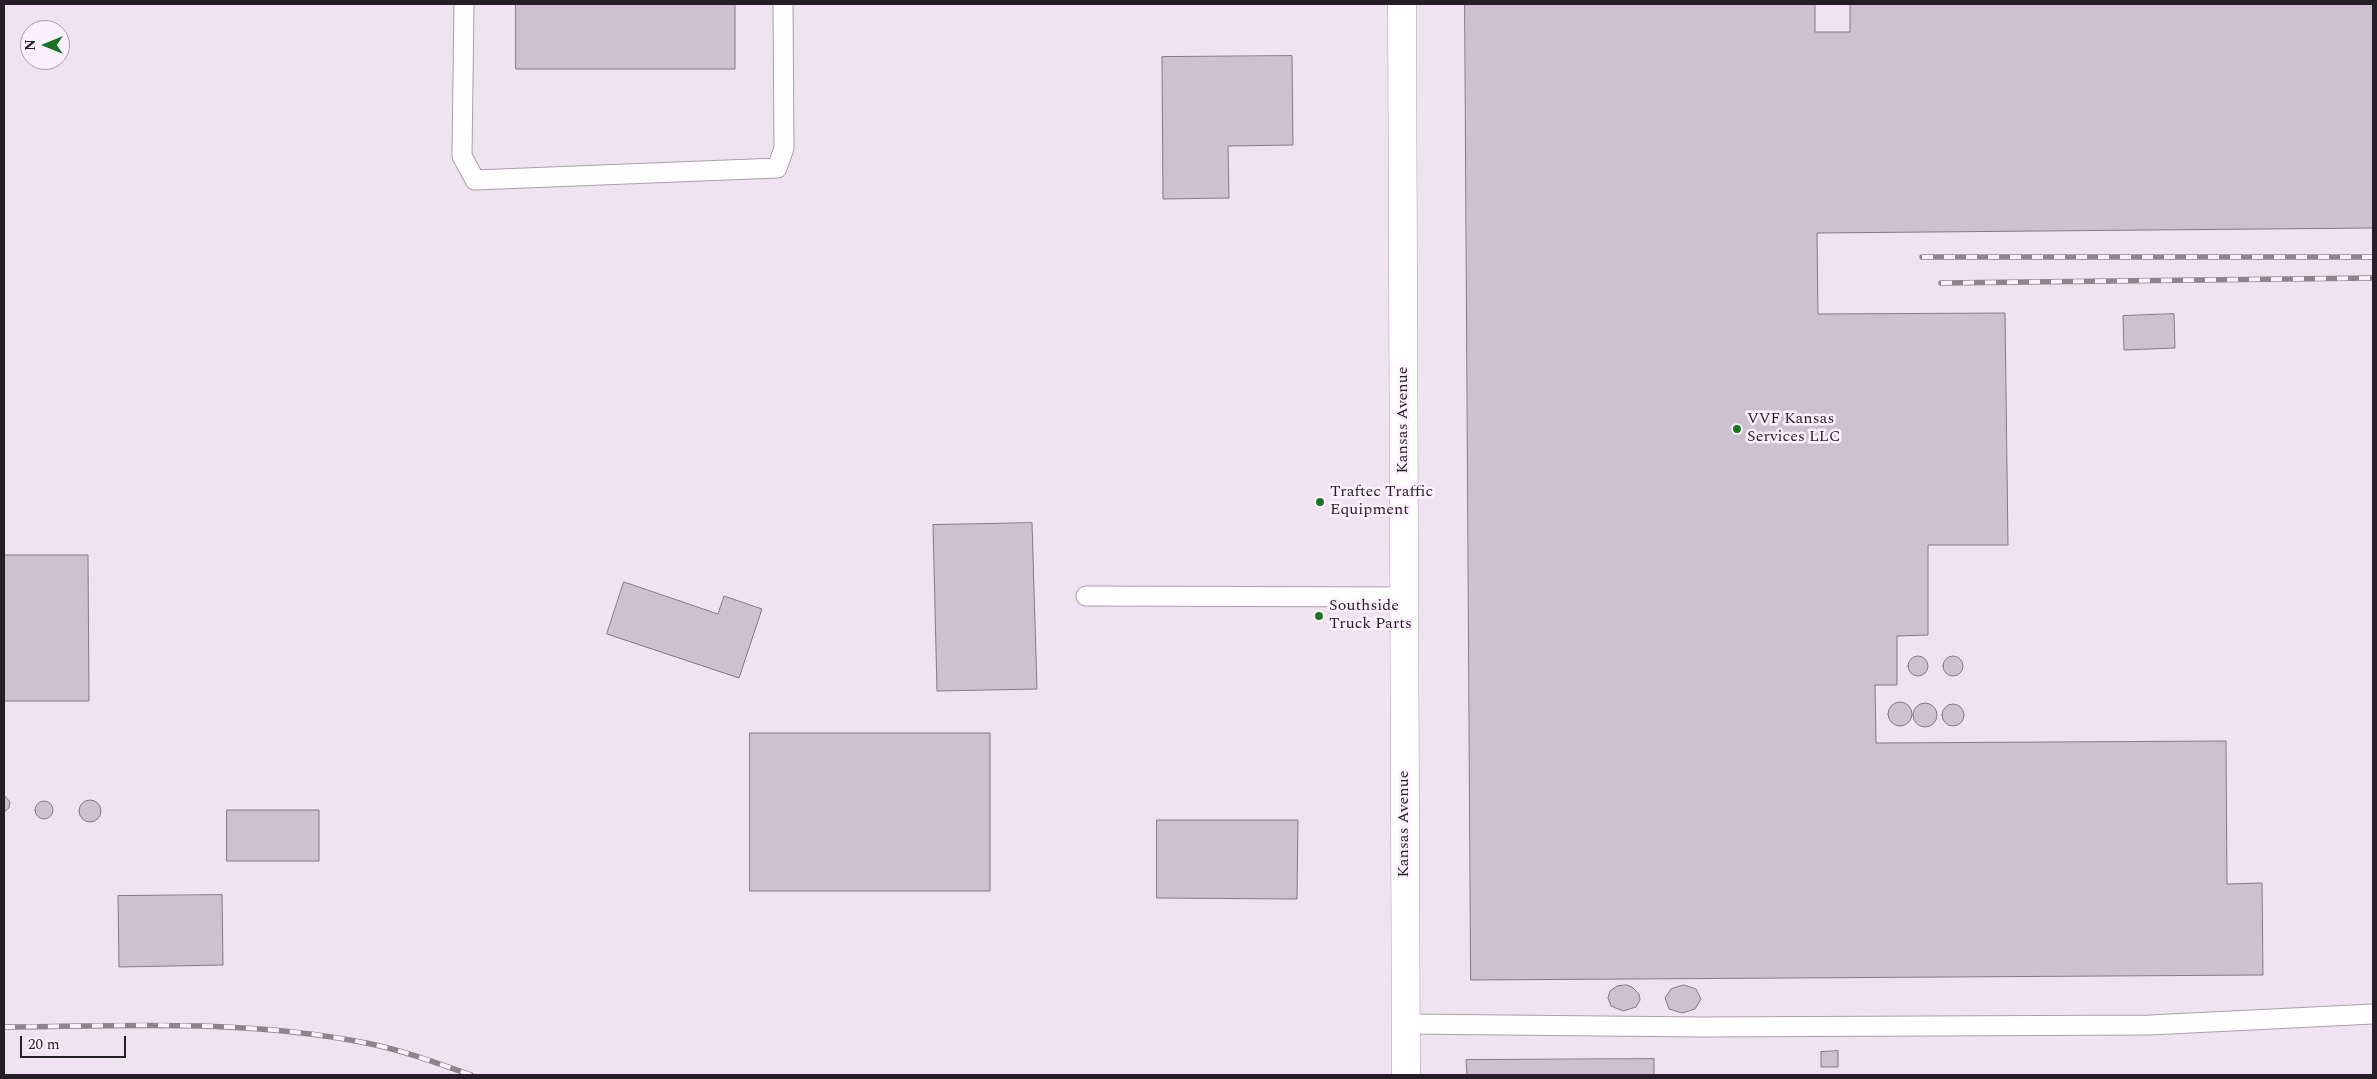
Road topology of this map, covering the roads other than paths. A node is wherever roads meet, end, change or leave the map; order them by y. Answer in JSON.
{"nodes":[{"id":1,"x":464,"y":4,"type":"edge"},
{"id":2,"x":783,"y":4,"type":"edge"},
{"id":3,"x":1402,"y":4,"type":"edge"},
{"id":4,"x":1086,"y":596,"type":"dead end"},
{"id":5,"x":1404,"y":597,"type":"junction"},
{"id":6,"x":2373,"y":1014,"type":"edge"},
{"id":7,"x":1406,"y":1024,"type":"junction"},
{"id":8,"x":1406,"y":1075,"type":"edge"}],
"edges":[{"from":1,"to":2,"type":"lane"},
{"from":3,"to":5,"type":"main road","name":"Kansas Avenue"},
{"from":4,"to":5,"type":"lane"},
{"from":5,"to":7,"type":"main road","name":"Kansas Avenue"},
{"from":6,"to":7,"type":"lane"},
{"from":7,"to":8,"type":"main road","name":"Kansas Avenue"}]}
